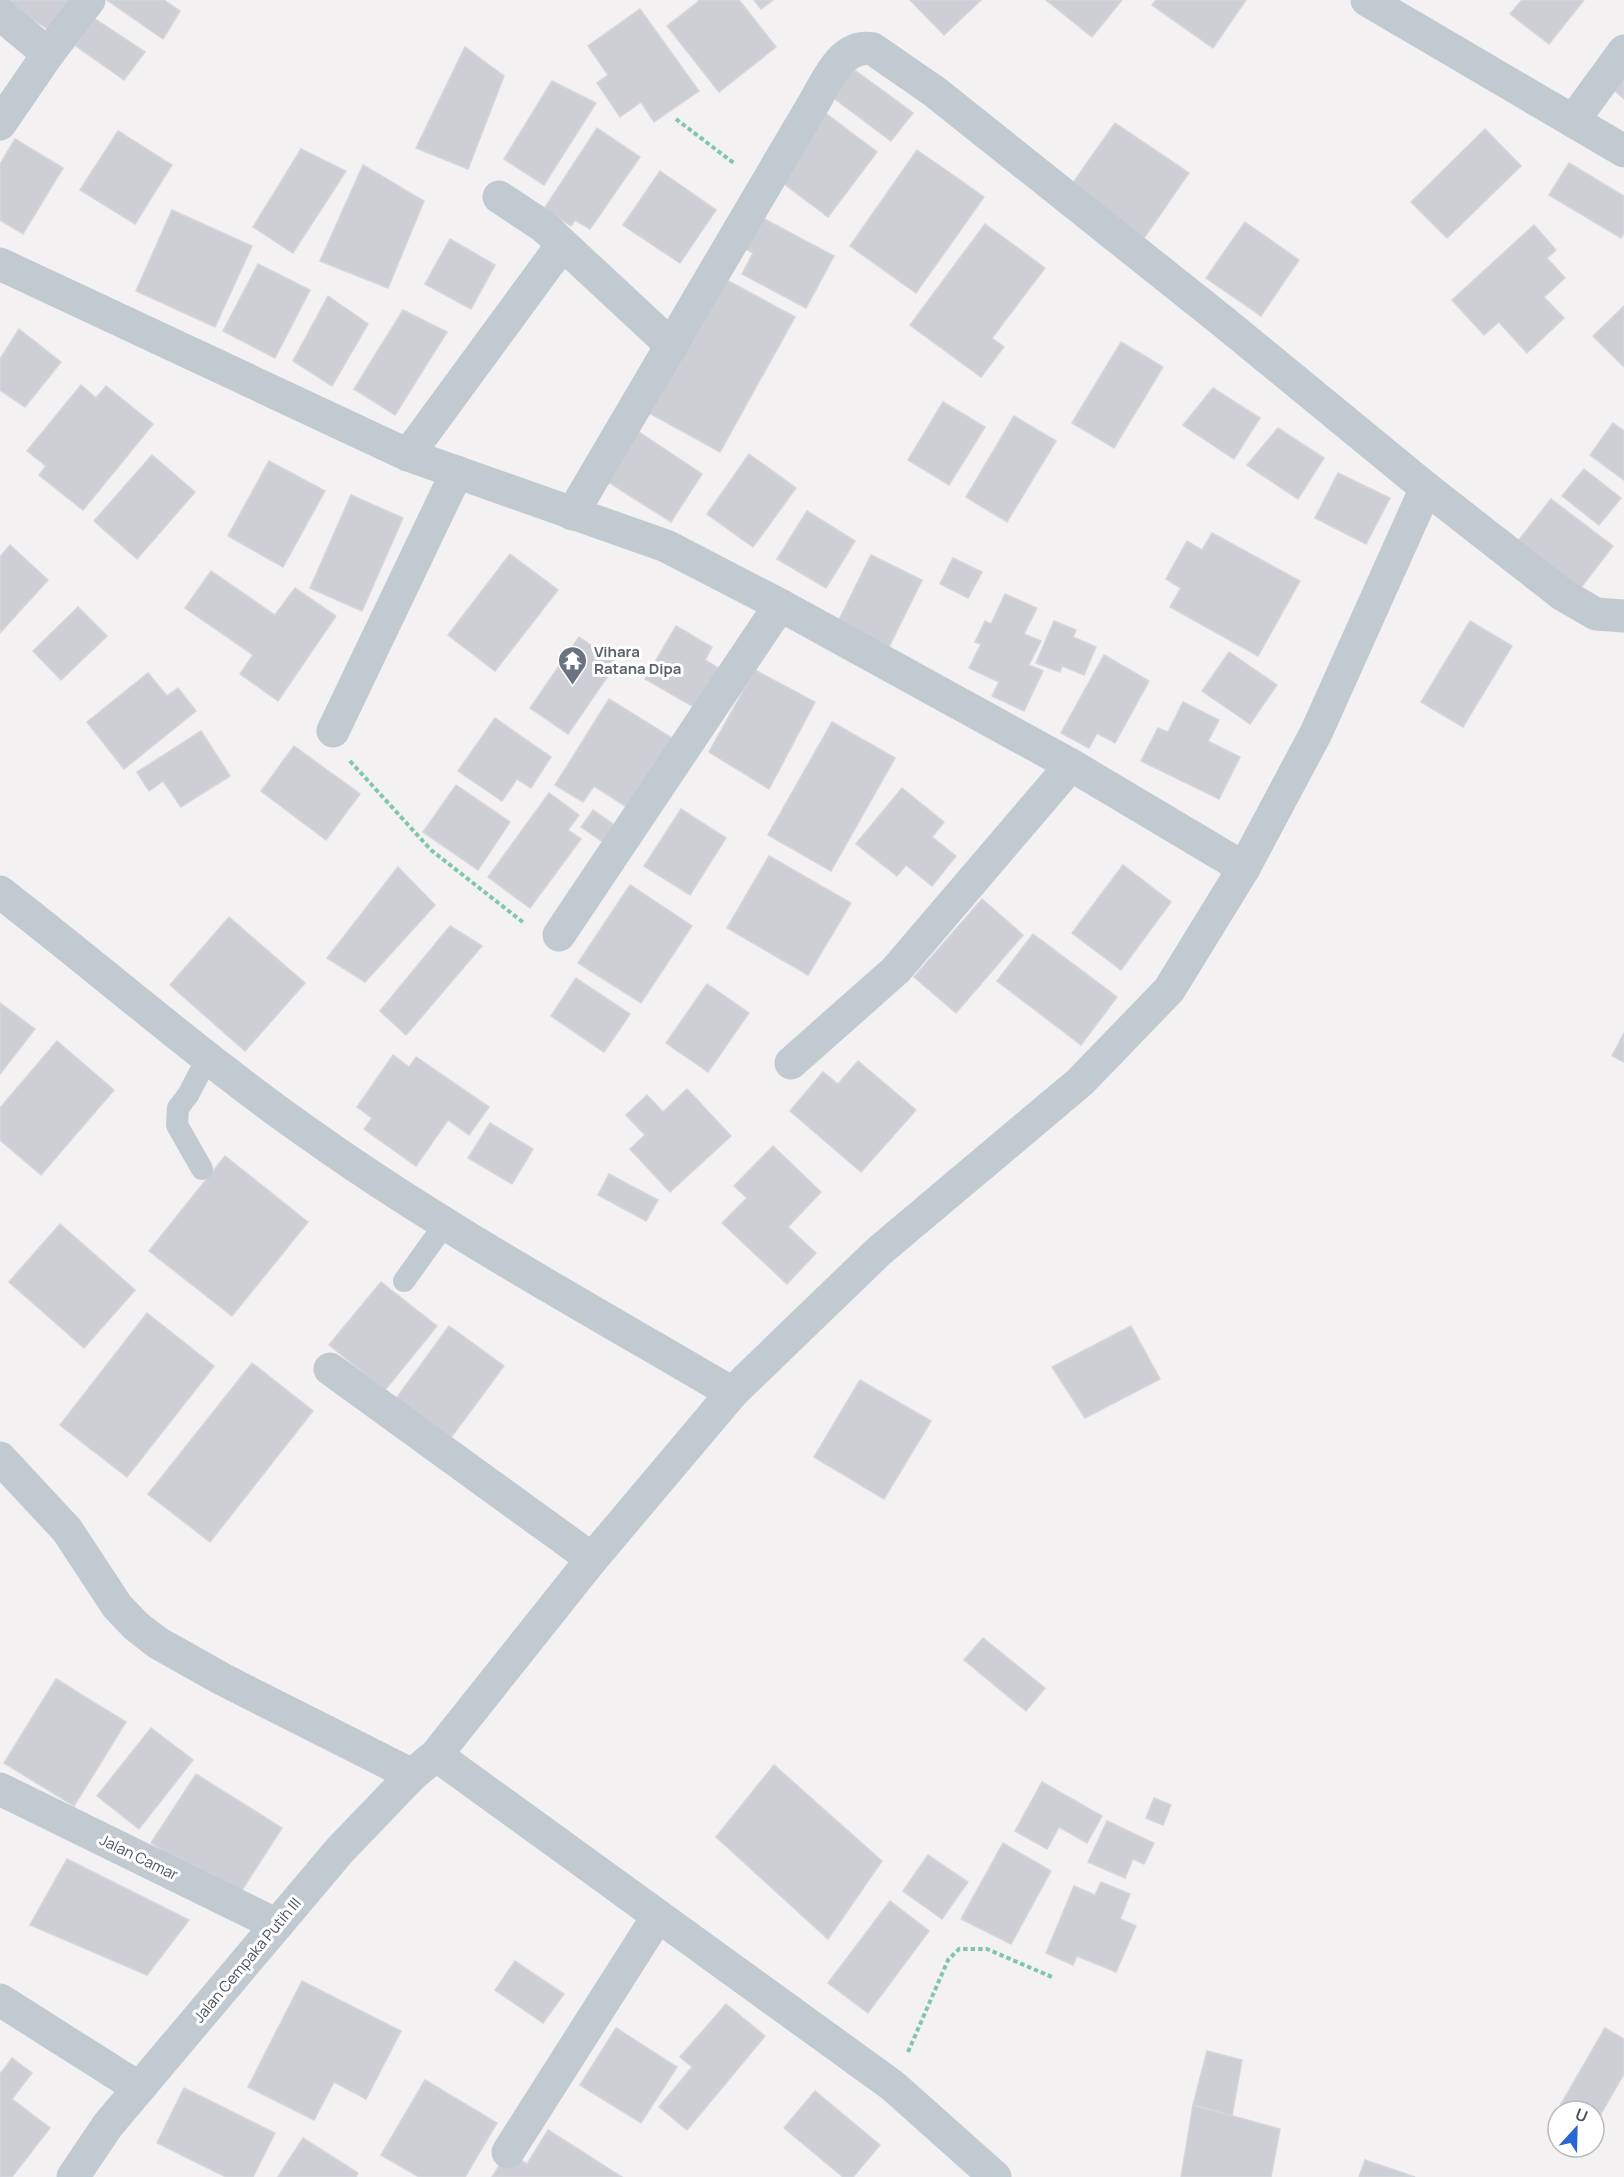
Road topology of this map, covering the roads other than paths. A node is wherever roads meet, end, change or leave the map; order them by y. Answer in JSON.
{"nodes":[{"id":1,"x":89,"y":0,"type":"edge"},
{"id":2,"x":1379,"y":3,"type":"edge"},
{"id":3,"x":0,"y":14,"type":"edge"},
{"id":4,"x":1624,"y":51,"type":"edge"},
{"id":5,"x":48,"y":54,"type":"junction"},
{"id":6,"x":1573,"y":121,"type":"junction"},
{"id":7,"x":0,"y":124,"type":"edge"},
{"id":8,"x":1624,"y":151,"type":"edge"},
{"id":9,"x":499,"y":196,"type":"dead end"},
{"id":10,"x":562,"y":244,"type":"junction"},
{"id":11,"x":0,"y":264,"type":"edge"},
{"id":12,"x":672,"y":346,"type":"junction"},
{"id":13,"x":408,"y":455,"type":"junction"},
{"id":14,"x":457,"y":472,"type":"junction"},
{"id":15,"x":1426,"y":488,"type":"junction"},
{"id":16,"x":572,"y":513,"type":"junction"},
{"id":17,"x":780,"y":604,"type":"junction"},
{"id":18,"x":1624,"y":616,"type":"edge"},
{"id":19,"x":333,"y":731,"type":"road end"},
{"id":20,"x":1071,"y":765,"type":"junction"},
{"id":21,"x":1244,"y":868,"type":"junction"},
{"id":22,"x":0,"y":891,"type":"edge"},
{"id":23,"x":560,"y":934,"type":"road end"},
{"id":24,"x":207,"y":1059,"type":"junction"},
{"id":25,"x":791,"y":1063,"type":"dead end"},
{"id":26,"x":202,"y":1169,"type":"dead end"},
{"id":27,"x":445,"y":1224,"type":"junction"},
{"id":28,"x":404,"y":1281,"type":"dead end"},
{"id":29,"x":330,"y":1369,"type":"dead end"},
{"id":30,"x":732,"y":1393,"type":"junction"},
{"id":31,"x":0,"y":1458,"type":"edge"},
{"id":32,"x":592,"y":1559,"type":"junction"},
{"id":33,"x":424,"y":1765,"type":"junction"},
{"id":34,"x":0,"y":1789,"type":"edge"},
{"id":35,"x":658,"y":1916,"type":"junction"},
{"id":36,"x":277,"y":1925,"type":"junction"},
{"id":37,"x":0,"y":2000,"type":"edge"},
{"id":38,"x":139,"y":2088,"type":"junction"},
{"id":39,"x":508,"y":2152,"type":"dead end"},
{"id":40,"x":73,"y":2177,"type":"edge"},
{"id":41,"x":995,"y":2177,"type":"edge"}],
"edges":[{"from":1,"to":5,"type":"street"},
{"from":2,"to":6,"type":"street"},
{"from":3,"to":5,"type":"street"},
{"from":4,"to":6,"type":"street"},
{"from":5,"to":7,"type":"street"},
{"from":6,"to":8,"type":"street"},
{"from":9,"to":10,"type":"street"},
{"from":10,"to":12,"type":"street"},
{"from":10,"to":13,"type":"street"},
{"from":11,"to":13,"type":"street"},
{"from":12,"to":15,"type":"street"},
{"from":12,"to":16,"type":"street"},
{"from":13,"to":14,"type":"street"},
{"from":14,"to":16,"type":"street"},
{"from":14,"to":19,"type":"street"},
{"from":15,"to":18,"type":"street"},
{"from":15,"to":21,"type":"street","name":"Jalan Cempaka Putih III"},
{"from":16,"to":17,"type":"street"},
{"from":17,"to":20,"type":"street"},
{"from":17,"to":23,"type":"street"},
{"from":20,"to":21,"type":"street"},
{"from":20,"to":25,"type":"street"},
{"from":21,"to":30,"type":"street","name":"Jalan Cempaka Putih III"},
{"from":22,"to":24,"type":"street"},
{"from":24,"to":26,"type":"lane"},
{"from":24,"to":27,"type":"street"},
{"from":27,"to":28,"type":"lane"},
{"from":27,"to":30,"type":"street"},
{"from":29,"to":32,"type":"street"},
{"from":30,"to":32,"type":"street","name":"Jalan Cempaka Putih III"},
{"from":31,"to":33,"type":"street"},
{"from":32,"to":33,"type":"street","name":"Jalan Cempaka Putih III"},
{"from":33,"to":35,"type":"street"},
{"from":33,"to":36,"type":"street","name":"Jalan Cempaka Putih III"},
{"from":34,"to":36,"type":"street","name":"Jalan Camar"},
{"from":35,"to":39,"type":"street"},
{"from":35,"to":41,"type":"street"},
{"from":36,"to":38,"type":"street","name":"Jalan Cempaka Putih III"},
{"from":37,"to":38,"type":"street"},
{"from":38,"to":40,"type":"street","name":"Jalan Cempaka Putih III"}]}
